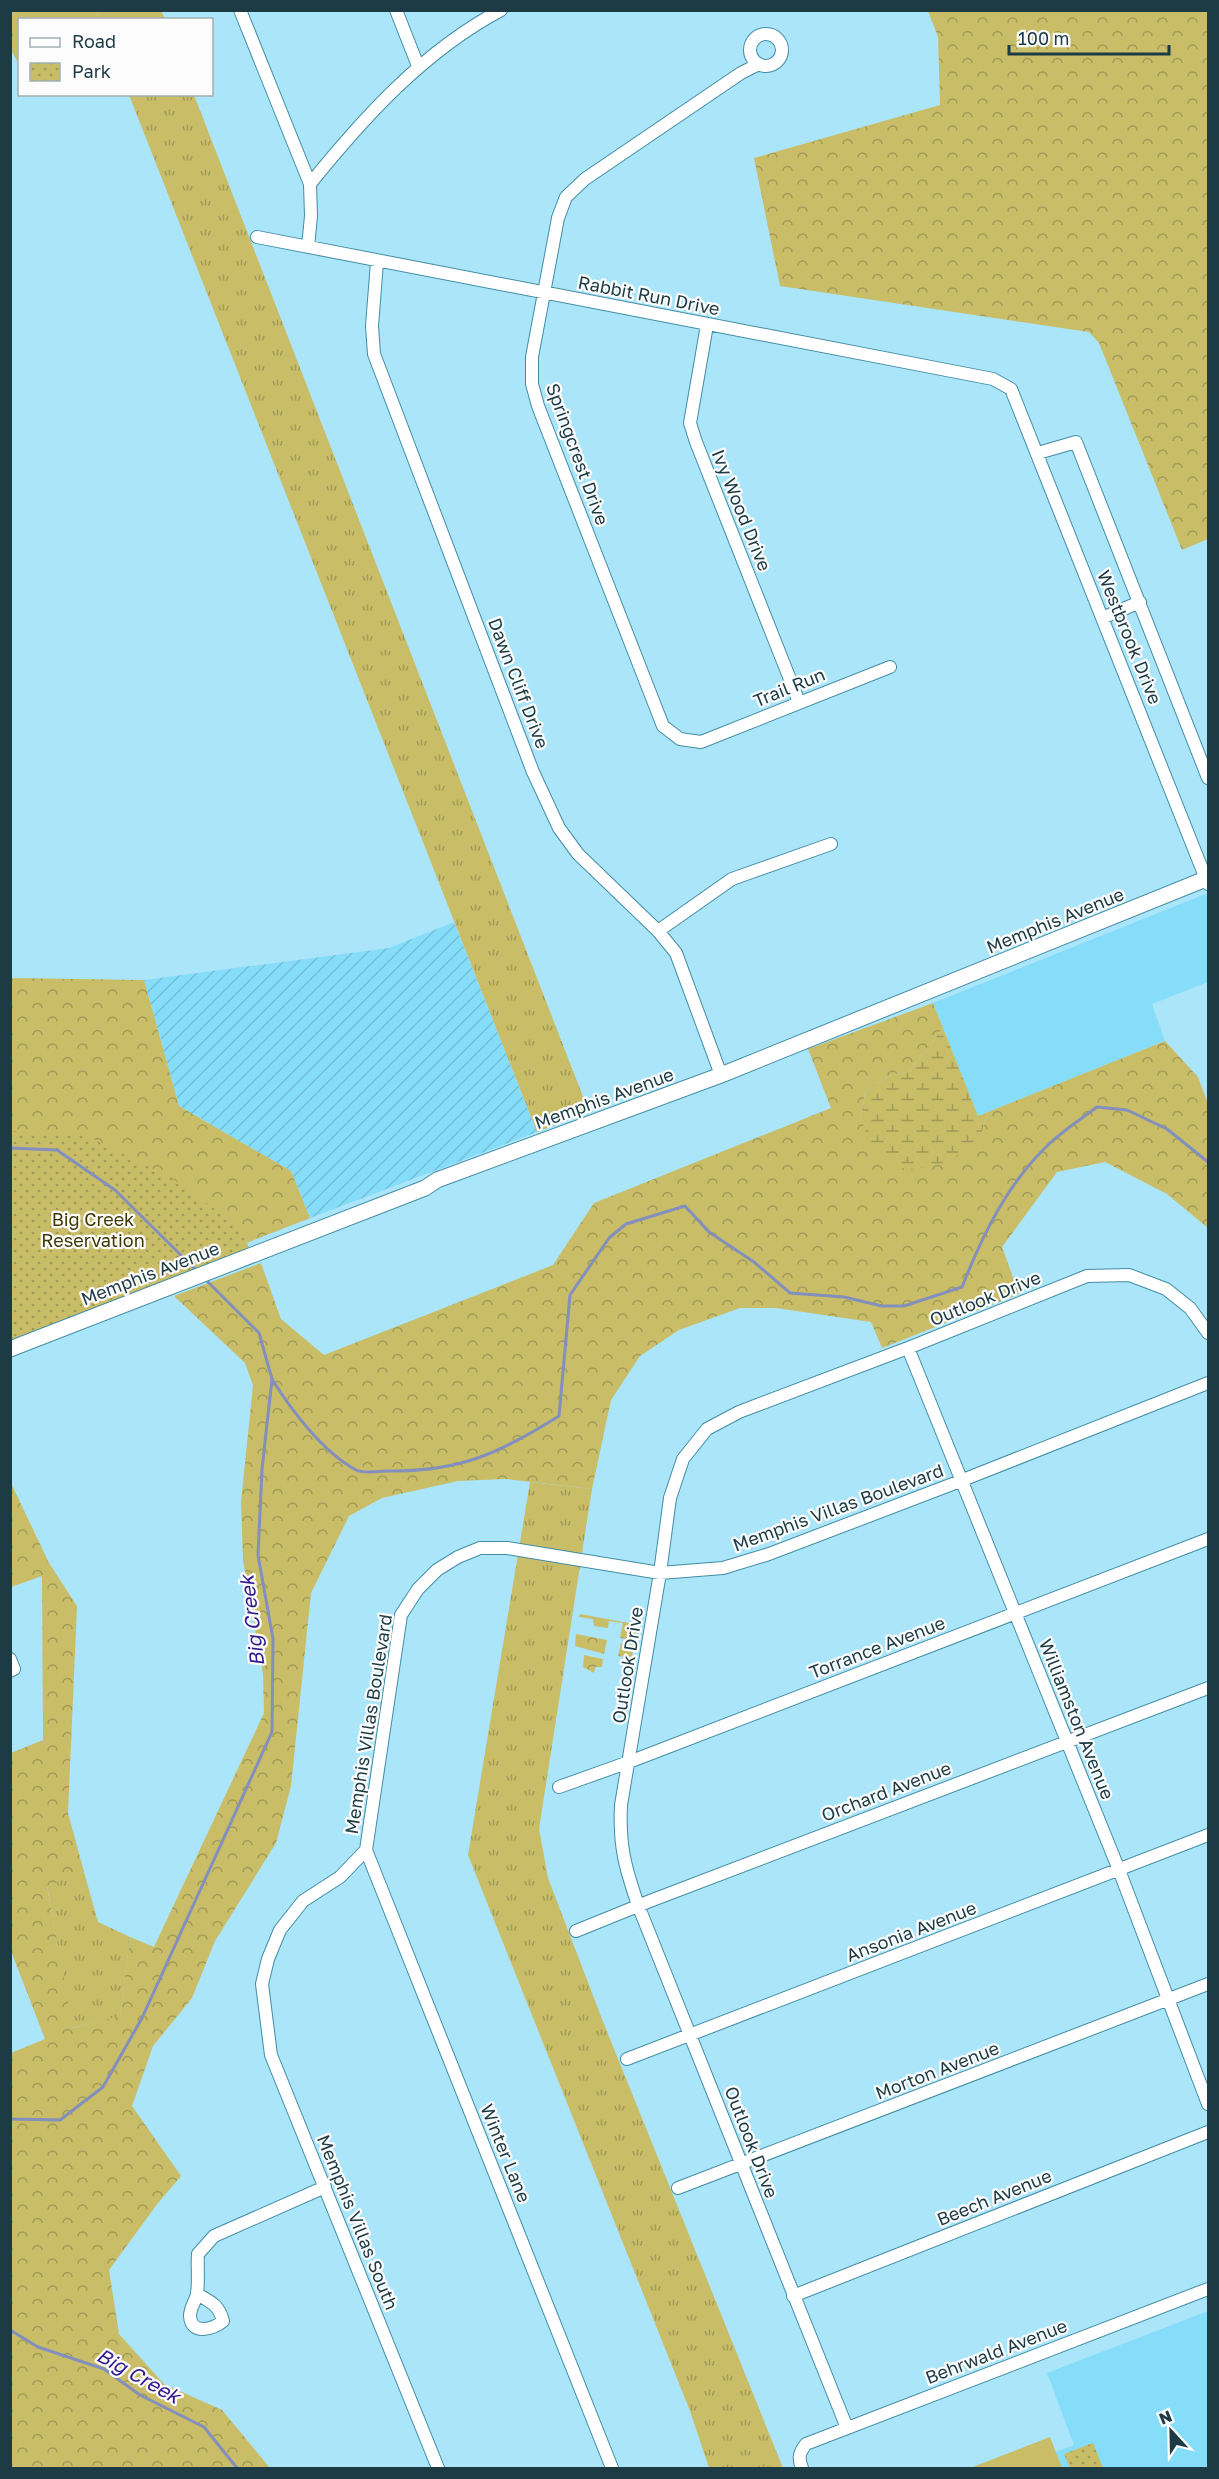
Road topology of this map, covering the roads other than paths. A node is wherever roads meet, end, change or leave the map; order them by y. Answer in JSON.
{"nodes":[{"id":1,"x":240,"y":10,"type":"edge"},
{"id":2,"x":396,"y":10,"type":"edge"},
{"id":3,"x":501,"y":10,"type":"edge"},
{"id":4,"x":759,"y":64,"type":"dead end"},
{"id":5,"x":418,"y":66,"type":"junction"},
{"id":6,"x":310,"y":184,"type":"junction"},
{"id":7,"x":257,"y":237,"type":"dead end"},
{"id":8,"x":308,"y":247,"type":"junction"},
{"id":9,"x":377,"y":262,"type":"junction"},
{"id":10,"x":545,"y":293,"type":"junction"},
{"id":11,"x":707,"y":324,"type":"junction"},
{"id":12,"x":1020,"y":408,"type":"joint"},
{"id":13,"x":1038,"y":453,"type":"junction"},
{"id":14,"x":1140,"y":602,"type":"junction"},
{"id":15,"x":1102,"y":618,"type":"junction"},
{"id":16,"x":890,"y":667,"type":"dead end"},
{"id":17,"x":799,"y":702,"type":"junction"},
{"id":18,"x":701,"y":742,"type":"joint"},
{"id":19,"x":1209,"y":778,"type":"edge"},
{"id":20,"x":831,"y":844,"type":"dead end"},
{"id":21,"x":1208,"y":881,"type":"edge"},
{"id":22,"x":658,"y":931,"type":"junction"},
{"id":23,"x":721,"y":1075,"type":"junction"},
{"id":24,"x":1209,"y":1333,"type":"edge"},
{"id":25,"x":908,"y":1348,"type":"junction"},
{"id":26,"x":10,"y":1349,"type":"edge"},
{"id":27,"x":1209,"y":1383,"type":"edge"},
{"id":28,"x":961,"y":1481,"type":"junction"},
{"id":29,"x":1209,"y":1539,"type":"edge"},
{"id":30,"x":660,"y":1574,"type":"junction"},
{"id":31,"x":1015,"y":1613,"type":"junction"},
{"id":32,"x":1209,"y":1688,"type":"edge"},
{"id":33,"x":1066,"y":1742,"type":"junction"},
{"id":34,"x":629,"y":1762,"type":"junction"},
{"id":35,"x":559,"y":1787,"type":"dead end"},
{"id":36,"x":1209,"y":1835,"type":"edge"},
{"id":37,"x":366,"y":1850,"type":"junction"},
{"id":38,"x":1119,"y":1870,"type":"junction"},
{"id":39,"x":638,"y":1905,"type":"junction"},
{"id":40,"x":576,"y":1930,"type":"dead end"},
{"id":41,"x":262,"y":1984,"type":"joint"},
{"id":42,"x":1209,"y":1984,"type":"edge"},
{"id":43,"x":1168,"y":2000,"type":"junction"},
{"id":44,"x":691,"y":2035,"type":"junction"},
{"id":45,"x":627,"y":2059,"type":"dead end"},
{"id":46,"x":1209,"y":2104,"type":"edge"},
{"id":47,"x":1209,"y":2132,"type":"edge"},
{"id":48,"x":741,"y":2165,"type":"junction"},
{"id":49,"x":325,"y":2187,"type":"junction"},
{"id":50,"x":678,"y":2188,"type":"dead end"},
{"id":51,"x":1209,"y":2289,"type":"edge"},
{"id":52,"x":197,"y":2294,"type":"dead end"},
{"id":53,"x":793,"y":2296,"type":"junction"},
{"id":54,"x":847,"y":2428,"type":"junction"},
{"id":55,"x":438,"y":2469,"type":"edge"},
{"id":56,"x":612,"y":2469,"type":"edge"},
{"id":57,"x":802,"y":2469,"type":"edge"}],
"edges":[{"from":1,"to":6,"type":"street"},
{"from":2,"to":5,"type":"street"},
{"from":3,"to":5,"type":"street"},
{"from":4,"to":10,"type":"street","name":"Springcrest Drive"},
{"from":5,"to":6,"type":"street"},
{"from":6,"to":8,"type":"street"},
{"from":7,"to":8,"type":"street","name":"Rabbit Run Drive"},
{"from":8,"to":9,"type":"street","name":"Rabbit Run Drive"},
{"from":9,"to":10,"type":"street","name":"Rabbit Run Drive"},
{"from":9,"to":22,"type":"street","name":"Dawn Cliff Drive"},
{"from":10,"to":11,"type":"street","name":"Rabbit Run Drive"},
{"from":10,"to":18,"type":"street","name":"Springcrest Drive"},
{"from":11,"to":12,"type":"street","name":"Rabbit Run Drive"},
{"from":11,"to":17,"type":"street","name":"Ivy Wood Drive"},
{"from":12,"to":13,"type":"street","name":"Westbrook Drive"},
{"from":13,"to":14,"type":"street"},
{"from":13,"to":15,"type":"street","name":"Westbrook Drive"},
{"from":14,"to":15,"type":"street"},
{"from":14,"to":19,"type":"street"},
{"from":15,"to":21,"type":"street","name":"Westbrook Drive"},
{"from":16,"to":17,"type":"street","name":"Trail Run"},
{"from":17,"to":18,"type":"street","name":"Trail Run"},
{"from":20,"to":22,"type":"street"},
{"from":21,"to":23,"type":"main road","name":"Memphis Avenue"},
{"from":22,"to":23,"type":"street","name":"Dawn Cliff Drive"},
{"from":23,"to":26,"type":"main road","name":"Memphis Avenue"},
{"from":24,"to":25,"type":"street","name":"Outlook Drive"},
{"from":25,"to":28,"type":"street","name":"Williamston Avenue"},
{"from":25,"to":30,"type":"street","name":"Outlook Drive"},
{"from":27,"to":28,"type":"street","name":"Memphis Villas Boulevard"},
{"from":28,"to":30,"type":"street","name":"Memphis Villas Boulevard"},
{"from":28,"to":31,"type":"street","name":"Williamston Avenue"},
{"from":29,"to":31,"type":"street","name":"Torrance Avenue"},
{"from":30,"to":34,"type":"street","name":"Outlook Drive"},
{"from":30,"to":37,"type":"street","name":"Memphis Villas Boulevard"},
{"from":31,"to":33,"type":"street","name":"Williamston Avenue"},
{"from":31,"to":34,"type":"street","name":"Torrance Avenue"},
{"from":32,"to":33,"type":"street","name":"Orchard Avenue"},
{"from":33,"to":38,"type":"street","name":"Williamston Avenue"},
{"from":33,"to":39,"type":"street","name":"Orchard Avenue"},
{"from":34,"to":35,"type":"street","name":"Torrance Avenue"},
{"from":34,"to":39,"type":"street","name":"Outlook Drive"},
{"from":36,"to":38,"type":"street","name":"Ansonia Avenue"},
{"from":37,"to":41,"type":"street","name":"Memphis Villas Boulevard"},
{"from":37,"to":56,"type":"street","name":"Winter Lane"},
{"from":38,"to":43,"type":"street","name":"Williamston Avenue"},
{"from":38,"to":44,"type":"street","name":"Ansonia Avenue"},
{"from":39,"to":40,"type":"street","name":"Orchard Avenue"},
{"from":39,"to":44,"type":"street","name":"Outlook Drive"},
{"from":41,"to":49,"type":"street","name":"Memphis Villas South"},
{"from":42,"to":43,"type":"street","name":"Morton Avenue"},
{"from":43,"to":46,"type":"street","name":"Williamston Avenue"},
{"from":43,"to":48,"type":"street","name":"Morton Avenue"},
{"from":44,"to":45,"type":"street","name":"Ansonia Avenue"},
{"from":44,"to":48,"type":"street","name":"Outlook Drive"},
{"from":47,"to":53,"type":"street","name":"Beech Avenue"},
{"from":48,"to":50,"type":"street","name":"Morton Avenue"},
{"from":48,"to":53,"type":"street","name":"Outlook Drive"},
{"from":49,"to":52,"type":"street"},
{"from":49,"to":55,"type":"street","name":"Memphis Villas South"},
{"from":51,"to":54,"type":"street","name":"Behrwald Avenue"},
{"from":53,"to":54,"type":"street","name":"Outlook Drive"},
{"from":54,"to":57,"type":"street","name":"Behrwald Avenue"}]}
